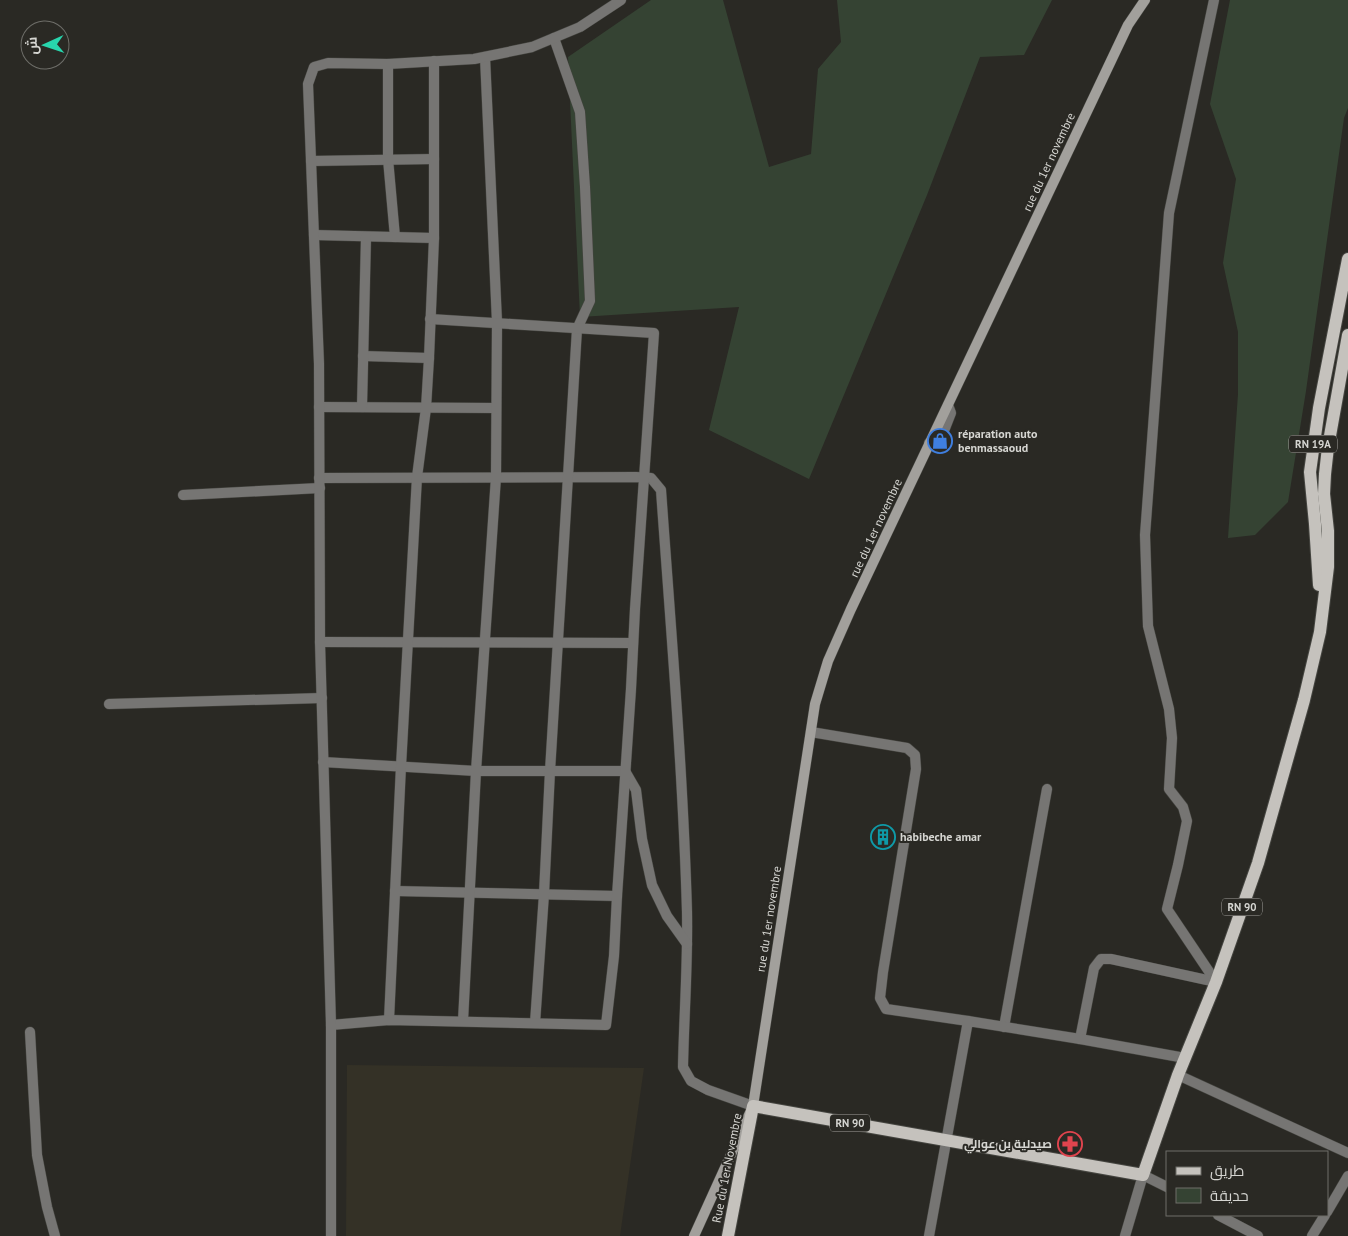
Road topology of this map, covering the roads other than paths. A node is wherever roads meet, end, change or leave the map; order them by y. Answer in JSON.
{"nodes":[{"id":1,"x":621,"y":0,"type":"edge"},
{"id":2,"x":1145,"y":0,"type":"edge"},
{"id":3,"x":1214,"y":0,"type":"edge"},
{"id":4,"x":554,"y":38,"type":"junction"},
{"id":5,"x":485,"y":57,"type":"junction"},
{"id":6,"x":434,"y":61,"type":"junction"},
{"id":7,"x":388,"y":64,"type":"junction"},
{"id":8,"x":388,"y":159,"type":"junction"},
{"id":9,"x":434,"y":159,"type":"junction"},
{"id":10,"x":311,"y":161,"type":"junction"},
{"id":11,"x":314,"y":235,"type":"junction"},
{"id":12,"x":366,"y":237,"type":"junction"},
{"id":13,"x":395,"y":237,"type":"junction"},
{"id":14,"x":434,"y":238,"type":"junction"},
{"id":15,"x":1348,"y":259,"type":"edge"},
{"id":16,"x":430,"y":320,"type":"junction"},
{"id":17,"x":497,"y":322,"type":"junction"},
{"id":18,"x":577,"y":329,"type":"junction"},
{"id":19,"x":1348,"y":335,"type":"edge"},
{"id":20,"x":363,"y":356,"type":"junction"},
{"id":21,"x":429,"y":358,"type":"junction"},
{"id":22,"x":319,"y":406,"type":"junction"},
{"id":23,"x":362,"y":407,"type":"junction"},
{"id":24,"x":426,"y":408,"type":"junction"},
{"id":25,"x":496,"y":408,"type":"junction"},
{"id":26,"x":417,"y":477,"type":"junction"},
{"id":27,"x":496,"y":477,"type":"junction"},
{"id":28,"x":568,"y":477,"type":"junction"},
{"id":29,"x":644,"y":478,"type":"junction"},
{"id":30,"x":320,"y":483,"type":"junction"},
{"id":31,"x":183,"y":495,"type":"dead end"},
{"id":32,"x":1320,"y":632,"type":"junction"},
{"id":33,"x":320,"y":642,"type":"junction"},
{"id":34,"x":408,"y":642,"type":"junction"},
{"id":35,"x":485,"y":642,"type":"junction"},
{"id":36,"x":559,"y":643,"type":"junction"},
{"id":37,"x":633,"y":643,"type":"junction"},
{"id":38,"x":322,"y":698,"type":"junction"},
{"id":39,"x":110,"y":704,"type":"dead end"},
{"id":40,"x":811,"y":732,"type":"junction"},
{"id":41,"x":324,"y":762,"type":"junction"},
{"id":42,"x":401,"y":766,"type":"junction"},
{"id":43,"x":476,"y":770,"type":"junction"},
{"id":44,"x":625,"y":771,"type":"junction"},
{"id":45,"x":550,"y":772,"type":"junction"},
{"id":46,"x":1047,"y":789,"type":"dead end"},
{"id":47,"x":396,"y":891,"type":"junction"},
{"id":48,"x":469,"y":892,"type":"junction"},
{"id":49,"x":544,"y":894,"type":"junction"},
{"id":50,"x":617,"y":896,"type":"junction"},
{"id":51,"x":687,"y":944,"type":"junction"},
{"id":52,"x":1216,"y":982,"type":"junction"},
{"id":53,"x":389,"y":1020,"type":"junction"},
{"id":54,"x":463,"y":1021,"type":"junction"},
{"id":55,"x":968,"y":1022,"type":"junction"},
{"id":56,"x":535,"y":1023,"type":"junction"},
{"id":57,"x":331,"y":1025,"type":"junction"},
{"id":58,"x":1004,"y":1027,"type":"junction"},
{"id":59,"x":30,"y":1032,"type":"dead end"},
{"id":60,"x":1080,"y":1039,"type":"junction"},
{"id":61,"x":1185,"y":1058,"type":"junction"},
{"id":62,"x":1178,"y":1075,"type":"junction"},
{"id":63,"x":753,"y":1106,"type":"junction"},
{"id":64,"x":946,"y":1141,"type":"junction"},
{"id":65,"x":1348,"y":1153,"type":"edge"},
{"id":66,"x":1143,"y":1175,"type":"junction"},
{"id":67,"x":1348,"y":1176,"type":"edge"},
{"id":68,"x":1166,"y":1186,"type":"edge"},
{"id":69,"x":1328,"y":1210,"type":"edge"},
{"id":70,"x":1220,"y":1216,"type":"edge"},
{"id":71,"x":1324,"y":1216,"type":"edge"},
{"id":72,"x":55,"y":1236,"type":"edge"},
{"id":73,"x":331,"y":1236,"type":"edge"},
{"id":74,"x":694,"y":1236,"type":"edge"},
{"id":75,"x":728,"y":1236,"type":"edge"},
{"id":76,"x":929,"y":1236,"type":"edge"},
{"id":77,"x":1125,"y":1236,"type":"edge"},
{"id":78,"x":1258,"y":1236,"type":"edge"},
{"id":79,"x":1312,"y":1236,"type":"edge"}],
"edges":[{"from":1,"to":4,"type":"street"},
{"from":2,"to":40,"type":"main road","name":"rue du 1er novembre"},
{"from":3,"to":52,"type":"street"},
{"from":4,"to":5,"type":"street"},
{"from":4,"to":18,"type":"street"},
{"from":5,"to":6,"type":"street"},
{"from":5,"to":17,"type":"street"},
{"from":6,"to":7,"type":"street"},
{"from":6,"to":9,"type":"street"},
{"from":7,"to":8,"type":"street"},
{"from":7,"to":10,"type":"street"},
{"from":8,"to":9,"type":"street"},
{"from":8,"to":10,"type":"street"},
{"from":8,"to":13,"type":"street"},
{"from":9,"to":14,"type":"street"},
{"from":10,"to":11,"type":"street"},
{"from":11,"to":12,"type":"street"},
{"from":11,"to":22,"type":"street"},
{"from":12,"to":13,"type":"street"},
{"from":12,"to":20,"type":"street"},
{"from":13,"to":14,"type":"street"},
{"from":14,"to":16,"type":"street"},
{"from":15,"to":32,"type":"main road","number":"RN 19A"},
{"from":16,"to":17,"type":"street"},
{"from":16,"to":21,"type":"street"},
{"from":17,"to":18,"type":"street"},
{"from":17,"to":25,"type":"street"},
{"from":18,"to":28,"type":"street"},
{"from":18,"to":29,"type":"street"},
{"from":19,"to":32,"type":"main road","number":"RN 19A"},
{"from":20,"to":21,"type":"street"},
{"from":20,"to":23,"type":"street"},
{"from":21,"to":24,"type":"street"},
{"from":22,"to":23,"type":"street"},
{"from":22,"to":30,"type":"street"},
{"from":23,"to":24,"type":"street"},
{"from":24,"to":25,"type":"street"},
{"from":24,"to":26,"type":"street"},
{"from":25,"to":27,"type":"street"},
{"from":26,"to":27,"type":"street"},
{"from":26,"to":30,"type":"street"},
{"from":26,"to":34,"type":"street"},
{"from":27,"to":28,"type":"street"},
{"from":27,"to":35,"type":"street"},
{"from":28,"to":29,"type":"street"},
{"from":28,"to":36,"type":"street"},
{"from":29,"to":37,"type":"street"},
{"from":29,"to":51,"type":"street"},
{"from":30,"to":31,"type":"street"},
{"from":30,"to":33,"type":"street"},
{"from":32,"to":52,"type":"main road","number":"RN 90"},
{"from":33,"to":34,"type":"street"},
{"from":33,"to":38,"type":"street"},
{"from":34,"to":35,"type":"street"},
{"from":34,"to":42,"type":"street"},
{"from":35,"to":36,"type":"street"},
{"from":35,"to":43,"type":"street"},
{"from":36,"to":37,"type":"street"},
{"from":36,"to":45,"type":"street"},
{"from":37,"to":44,"type":"street"},
{"from":38,"to":39,"type":"street"},
{"from":38,"to":41,"type":"street"},
{"from":40,"to":55,"type":"street"},
{"from":40,"to":63,"type":"main road","name":"rue du 1er novembre"},
{"from":41,"to":42,"type":"street"},
{"from":41,"to":57,"type":"street"},
{"from":42,"to":43,"type":"street"},
{"from":42,"to":47,"type":"street"},
{"from":43,"to":45,"type":"street"},
{"from":43,"to":48,"type":"street"},
{"from":44,"to":45,"type":"street"},
{"from":44,"to":50,"type":"street"},
{"from":44,"to":51,"type":"street"},
{"from":45,"to":49,"type":"street"},
{"from":46,"to":58,"type":"street"},
{"from":47,"to":48,"type":"street"},
{"from":47,"to":53,"type":"street"},
{"from":48,"to":49,"type":"street"},
{"from":48,"to":54,"type":"street"},
{"from":49,"to":50,"type":"street"},
{"from":49,"to":56,"type":"street"},
{"from":50,"to":56,"type":"street"},
{"from":51,"to":63,"type":"street"},
{"from":52,"to":60,"type":"street"},
{"from":52,"to":61,"type":"main road","number":"RN 90"},
{"from":53,"to":54,"type":"street"},
{"from":53,"to":57,"type":"street"},
{"from":54,"to":56,"type":"street"},
{"from":55,"to":58,"type":"street"},
{"from":55,"to":64,"type":"street"},
{"from":57,"to":73,"type":"street"},
{"from":58,"to":60,"type":"street"},
{"from":59,"to":72,"type":"street"},
{"from":60,"to":61,"type":"street"},
{"from":61,"to":62,"type":"main road","number":"RN 90"},
{"from":62,"to":65,"type":"street"},
{"from":62,"to":66,"type":"main road","number":"RN 90"},
{"from":63,"to":64,"type":"main road","number":"RN 90"},
{"from":63,"to":74,"type":"main road","name":"rue du 1er novembre"},
{"from":63,"to":75,"type":"main road","name":"Rue du 1er Novembre"},
{"from":64,"to":66,"type":"main road","number":"RN 90"},
{"from":64,"to":76,"type":"street"},
{"from":66,"to":68,"type":"street"},
{"from":66,"to":77,"type":"street","number":"RN 90"},
{"from":67,"to":69,"type":"street"},
{"from":70,"to":78,"type":"street"},
{"from":71,"to":79,"type":"street"}]}
